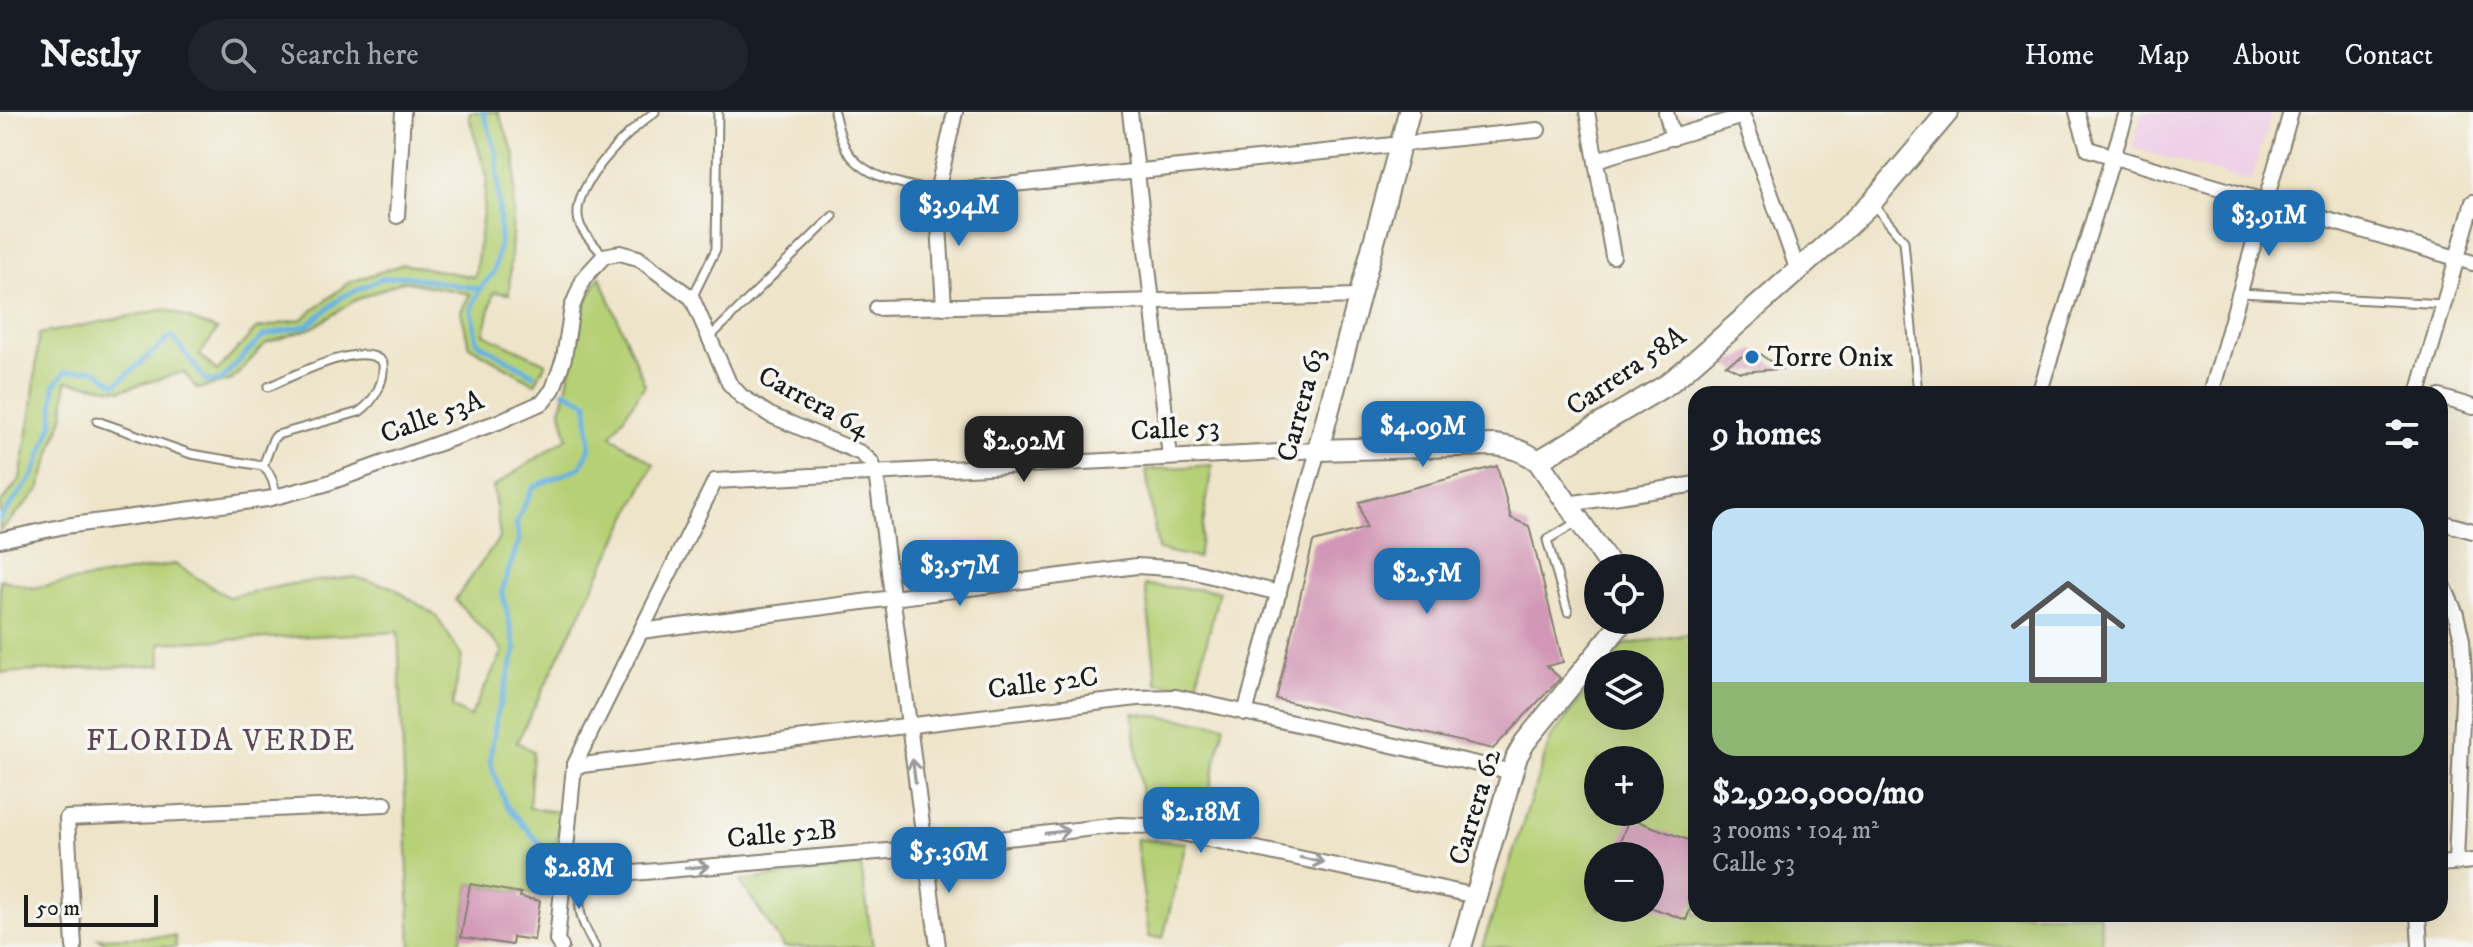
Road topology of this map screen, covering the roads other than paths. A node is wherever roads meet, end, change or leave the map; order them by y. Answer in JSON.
{"nodes":[{"id":1,"x":403,"y":112,"type":"edge"},
{"id":2,"x":655,"y":112,"type":"edge"},
{"id":3,"x":718,"y":112,"type":"edge"},
{"id":4,"x":834,"y":112,"type":"edge"},
{"id":5,"x":955,"y":112,"type":"edge"},
{"id":6,"x":1130,"y":112,"type":"edge"},
{"id":7,"x":1409,"y":112,"type":"edge"},
{"id":8,"x":1587,"y":112,"type":"edge"},
{"id":9,"x":1666,"y":112,"type":"edge"},
{"id":10,"x":1948,"y":112,"type":"edge"},
{"id":11,"x":2077,"y":112,"type":"edge"},
{"id":12,"x":2127,"y":112,"type":"edge"},
{"id":13,"x":2291,"y":112,"type":"edge"},
{"id":14,"x":1742,"y":114,"type":"edge"},
{"id":15,"x":1538,"y":130,"type":"dead end"},
{"id":16,"x":1673,"y":138,"type":"junction"},
{"id":17,"x":1400,"y":144,"type":"junction"},
{"id":18,"x":2113,"y":156,"type":"junction"},
{"id":19,"x":1596,"y":160,"type":"junction"},
{"id":20,"x":1137,"y":171,"type":"junction"},
{"id":21,"x":937,"y":192,"type":"junction"},
{"id":22,"x":1872,"y":202,"type":"junction"},
{"id":23,"x":2266,"y":202,"type":"junction"},
{"id":24,"x":2473,"y":202,"type":"edge"},
{"id":25,"x":397,"y":216,"type":"dead end"},
{"id":26,"x":833,"y":216,"type":"dead end"},
{"id":27,"x":604,"y":256,"type":"junction"},
{"id":28,"x":1613,"y":256,"type":"dead end"},
{"id":29,"x":2457,"y":258,"type":"junction"},
{"id":30,"x":2473,"y":263,"type":"edge"},
{"id":31,"x":1798,"y":271,"type":"junction"},
{"id":32,"x":2240,"y":293,"type":"junction"},
{"id":33,"x":1359,"y":296,"type":"junction"},
{"id":34,"x":692,"y":298,"type":"junction"},
{"id":35,"x":1152,"y":301,"type":"junction"},
{"id":36,"x":2444,"y":304,"type":"junction"},
{"id":37,"x":944,"y":307,"type":"junction"},
{"id":38,"x":877,"y":308,"type":"dead end"},
{"id":39,"x":709,"y":339,"type":"junction"},
{"id":40,"x":1917,"y":386,"type":"edge"},
{"id":41,"x":2041,"y":386,"type":"edge"},
{"id":42,"x":2213,"y":386,"type":"edge"},
{"id":43,"x":2424,"y":386,"type":"edge"},
{"id":44,"x":268,"y":387,"type":"dead end"},
{"id":45,"x":2448,"y":399,"type":"edge"},
{"id":46,"x":2473,"y":407,"type":"edge"},
{"id":47,"x":97,"y":421,"type":"dead end"},
{"id":48,"x":1318,"y":450,"type":"junction"},
{"id":49,"x":1170,"y":457,"type":"junction"},
{"id":50,"x":1538,"y":461,"type":"junction"},
{"id":51,"x":263,"y":466,"type":"junction"},
{"id":52,"x":876,"y":472,"type":"junction"},
{"id":53,"x":1688,"y":486,"type":"edge"},
{"id":54,"x":276,"y":496,"type":"junction"},
{"id":55,"x":1574,"y":512,"type":"junction"},
{"id":56,"x":2448,"y":524,"type":"edge"},
{"id":57,"x":2473,"y":531,"type":"edge"},
{"id":58,"x":0,"y":540,"type":"edge"},
{"id":59,"x":1602,"y":554,"type":"edge"},
{"id":60,"x":1279,"y":593,"type":"junction"},
{"id":61,"x":2448,"y":596,"type":"edge"},
{"id":62,"x":892,"y":598,"type":"junction"},
{"id":63,"x":1568,"y":612,"type":"dead end"},
{"id":64,"x":641,"y":631,"type":"junction"},
{"id":65,"x":1613,"y":634,"type":"edge"},
{"id":66,"x":1245,"y":713,"type":"junction"},
{"id":67,"x":908,"y":725,"type":"junction"},
{"id":68,"x":574,"y":766,"type":"junction"},
{"id":69,"x":1513,"y":772,"type":"junction"},
{"id":70,"x":385,"y":804,"type":"dead end"},
{"id":71,"x":2473,"y":818,"type":"edge"},
{"id":72,"x":2457,"y":828,"type":"junction"},
{"id":73,"x":923,"y":848,"type":"junction"},
{"id":74,"x":2456,"y":861,"type":"junction"},
{"id":75,"x":2473,"y":861,"type":"edge"},
{"id":76,"x":2448,"y":862,"type":"edge"},
{"id":77,"x":590,"y":876,"type":"junction"},
{"id":78,"x":563,"y":879,"type":"junction"},
{"id":79,"x":1476,"y":896,"type":"junction"},
{"id":80,"x":2418,"y":922,"type":"edge"},
{"id":81,"x":554,"y":945,"type":"edge"},
{"id":82,"x":74,"y":947,"type":"edge"},
{"id":83,"x":595,"y":947,"type":"edge"},
{"id":84,"x":938,"y":947,"type":"edge"},
{"id":85,"x":1461,"y":947,"type":"edge"},
{"id":86,"x":2420,"y":947,"type":"edge"}],
"edges":[{"from":1,"to":25,"type":"street"},
{"from":2,"to":27,"type":"lane"},
{"from":3,"to":34,"type":"lane"},
{"from":4,"to":21,"type":"lane"},
{"from":5,"to":21,"type":"street"},
{"from":6,"to":20,"type":"street"},
{"from":7,"to":17,"type":"street","name":"Carrera 63"},
{"from":8,"to":19,"type":"street"},
{"from":9,"to":16,"type":"street"},
{"from":10,"to":22,"type":"street","name":"Carrera 58A"},
{"from":11,"to":18,"type":"street"},
{"from":12,"to":18,"type":"street"},
{"from":13,"to":23,"type":"street"},
{"from":14,"to":16,"type":"street"},
{"from":14,"to":31,"type":"street"},
{"from":15,"to":17,"type":"street"},
{"from":16,"to":19,"type":"street"},
{"from":17,"to":20,"type":"street"},
{"from":17,"to":33,"type":"street","name":"Carrera 63"},
{"from":18,"to":23,"type":"street"},
{"from":18,"to":41,"type":"street"},
{"from":19,"to":28,"type":"street"},
{"from":20,"to":21,"type":"street"},
{"from":20,"to":35,"type":"street"},
{"from":21,"to":37,"type":"street"},
{"from":22,"to":31,"type":"street","name":"Carrera 58A"},
{"from":22,"to":40,"type":"lane"},
{"from":23,"to":29,"type":"street"},
{"from":23,"to":32,"type":"street"},
{"from":24,"to":29,"type":"street"},
{"from":26,"to":39,"type":"lane"},
{"from":27,"to":34,"type":"street"},
{"from":27,"to":54,"type":"street","name":"Calle 53A"},
{"from":29,"to":30,"type":"street"},
{"from":29,"to":36,"type":"street"},
{"from":31,"to":50,"type":"street","name":"Carrera 58A"},
{"from":32,"to":36,"type":"lane"},
{"from":32,"to":42,"type":"street"},
{"from":33,"to":35,"type":"street"},
{"from":33,"to":48,"type":"street","name":"Carrera 63"},
{"from":34,"to":39,"type":"street","name":"Carrera 64"},
{"from":35,"to":37,"type":"street"},
{"from":35,"to":49,"type":"street"},
{"from":36,"to":43,"type":"street"},
{"from":37,"to":38,"type":"street"},
{"from":39,"to":52,"type":"street","name":"Carrera 64"},
{"from":44,"to":51,"type":"lane"},
{"from":45,"to":46,"type":"street"},
{"from":47,"to":51,"type":"lane"},
{"from":48,"to":49,"type":"street","name":"Calle 53"},
{"from":48,"to":50,"type":"street","name":"Calle 53"},
{"from":48,"to":60,"type":"street","name":"Carrera 63"},
{"from":49,"to":52,"type":"street","name":"Calle 53"},
{"from":50,"to":55,"type":"street"},
{"from":51,"to":54,"type":"lane"},
{"from":52,"to":62,"type":"street","name":"Carrera 64"},
{"from":52,"to":64,"type":"street","name":"Calle 53"},
{"from":53,"to":55,"type":"street"},
{"from":54,"to":58,"type":"street","name":"Calle 53A"},
{"from":55,"to":59,"type":"street"},
{"from":55,"to":63,"type":"lane"},
{"from":56,"to":57,"type":"street"},
{"from":60,"to":62,"type":"street"},
{"from":60,"to":66,"type":"street","name":"Carrera 63"},
{"from":61,"to":72,"type":"street"},
{"from":62,"to":64,"type":"street"},
{"from":62,"to":67,"type":"street","name":"Carrera 64"},
{"from":64,"to":68,"type":"street"},
{"from":65,"to":69,"type":"street","name":"Carrera 62"},
{"from":66,"to":67,"type":"street","name":"Calle 52C"},
{"from":66,"to":69,"type":"street","name":"Calle 52C"},
{"from":67,"to":68,"type":"street","name":"Calle 52C"},
{"from":73,"to":67,"type":"street","name":"Carrera 64","one_way":true},
{"from":68,"to":78,"type":"street"},
{"from":69,"to":79,"type":"street","name":"Carrera 62"},
{"from":70,"to":82,"type":"street"},
{"from":71,"to":72,"type":"street"},
{"from":72,"to":74,"type":"street"},
{"from":77,"to":73,"type":"street","name":"Calle 52B","one_way":true},
{"from":73,"to":79,"type":"street","name":"Calle 52B","one_way":true},
{"from":73,"to":84,"type":"street","name":"Carrera 64"},
{"from":74,"to":75,"type":"street"},
{"from":74,"to":76,"type":"street"},
{"from":77,"to":78,"type":"street","name":"Calle 52B"},
{"from":77,"to":83,"type":"lane"},
{"from":78,"to":81,"type":"street"},
{"from":79,"to":85,"type":"street","name":"Carrera 62"},
{"from":80,"to":86,"type":"street"}]}
